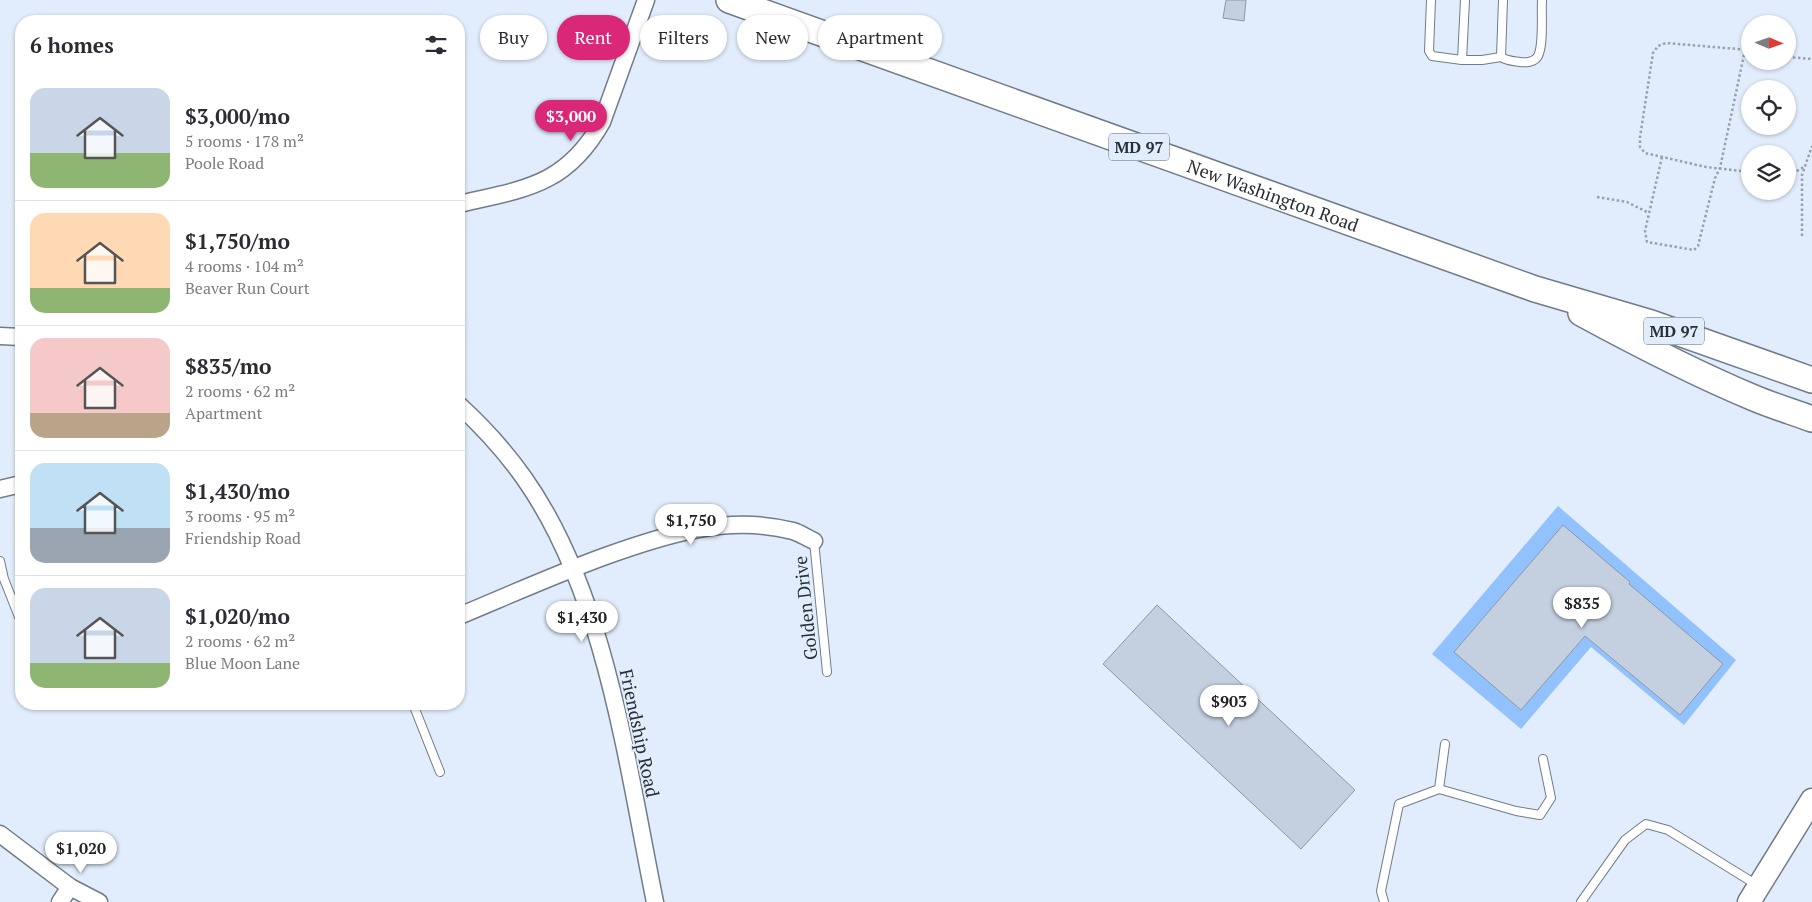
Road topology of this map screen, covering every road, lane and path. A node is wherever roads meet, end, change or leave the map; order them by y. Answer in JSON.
{"nodes":[{"id":1,"x":646,"y":0,"type":"edge"},
{"id":2,"x":729,"y":0,"type":"edge"},
{"id":3,"x":1431,"y":0,"type":"edge"},
{"id":4,"x":1465,"y":0,"type":"edge"},
{"id":5,"x":1503,"y":0,"type":"edge"},
{"id":6,"x":1542,"y":0,"type":"edge"},
{"id":7,"x":1741,"y":50,"type":"edge"},
{"id":8,"x":1501,"y":57,"type":"junction"},
{"id":9,"x":1796,"y":58,"type":"edge"},
{"id":10,"x":1812,"y":59,"type":"edge"},
{"id":11,"x":1462,"y":60,"type":"junction"},
{"id":12,"x":1742,"y":70,"type":"edge"},
{"id":13,"x":1812,"y":146,"type":"edge"},
{"id":14,"x":1662,"y":157,"type":"junction"},
{"id":15,"x":1805,"y":166,"type":"junction"},
{"id":16,"x":1720,"y":168,"type":"junction"},
{"id":17,"x":1741,"y":171,"type":"edge"},
{"id":18,"x":1796,"y":171,"type":"edge"},
{"id":19,"x":1597,"y":197,"type":"dead end"},
{"id":20,"x":465,"y":202,"type":"edge"},
{"id":21,"x":1649,"y":213,"type":"junction"},
{"id":22,"x":1802,"y":236,"type":"dead end"},
{"id":23,"x":1535,"y":289,"type":"junction"},
{"id":24,"x":0,"y":336,"type":"edge"},
{"id":25,"x":15,"y":337,"type":"edge"},
{"id":26,"x":1812,"y":380,"type":"edge"},
{"id":27,"x":465,"y":411,"type":"edge"},
{"id":28,"x":1812,"y":419,"type":"edge"},
{"id":29,"x":15,"y":485,"type":"edge"},
{"id":30,"x":0,"y":489,"type":"edge"},
{"id":31,"x":814,"y":541,"type":"joint"},
{"id":32,"x":0,"y":561,"type":"edge"},
{"id":33,"x":573,"y":568,"type":"junction"},
{"id":34,"x":15,"y":607,"type":"edge"},
{"id":35,"x":465,"y":613,"type":"edge"},
{"id":36,"x":827,"y":672,"type":"dead end"},
{"id":37,"x":415,"y":710,"type":"edge"},
{"id":38,"x":1445,"y":744,"type":"dead end"},
{"id":39,"x":1543,"y":759,"type":"dead end"},
{"id":40,"x":440,"y":772,"type":"dead end"},
{"id":41,"x":1439,"y":789,"type":"junction"},
{"id":42,"x":1812,"y":800,"type":"edge"},
{"id":43,"x":0,"y":834,"type":"edge"},
{"id":44,"x":70,"y":887,"type":"junction"},
{"id":45,"x":1754,"y":894,"type":"edge"},
{"id":46,"x":60,"y":902,"type":"edge"},
{"id":47,"x":99,"y":902,"type":"edge"},
{"id":48,"x":655,"y":902,"type":"edge"},
{"id":49,"x":1384,"y":902,"type":"edge"},
{"id":50,"x":1581,"y":902,"type":"edge"}],
"edges":[{"from":1,"to":20,"type":"street"},
{"from":2,"to":23,"type":"main road","name":"New Washington Road","number":"MD 97"},
{"from":3,"to":11,"type":"lane"},
{"from":4,"to":11,"type":"lane"},
{"from":5,"to":8,"type":"lane"},
{"from":6,"to":8,"type":"lane"},
{"from":7,"to":14,"type":"path"},
{"from":8,"to":11,"type":"lane"},
{"from":9,"to":10,"type":"path"},
{"from":12,"to":16,"type":"path"},
{"from":13,"to":15,"type":"path"},
{"from":14,"to":16,"type":"path"},
{"from":14,"to":21,"type":"path"},
{"from":15,"to":18,"type":"path"},
{"from":15,"to":22,"type":"path"},
{"from":16,"to":17,"type":"path"},
{"from":16,"to":21,"type":"path"},
{"from":19,"to":21,"type":"path"},
{"from":23,"to":26,"type":"main road","name":"New Washington Road","number":"MD 97"},
{"from":23,"to":28,"type":"main road","name":"New Washington Road","number":"MD 97"},
{"from":24,"to":25,"type":"street"},
{"from":27,"to":33,"type":"street","name":"Friendship Road"},
{"from":29,"to":30,"type":"street"},
{"from":31,"to":33,"type":"street"},
{"from":31,"to":36,"type":"lane","name":"Golden Drive"},
{"from":32,"to":34,"type":"lane"},
{"from":33,"to":35,"type":"street"},
{"from":33,"to":48,"type":"street","name":"Friendship Road"},
{"from":37,"to":40,"type":"lane"},
{"from":38,"to":41,"type":"lane"},
{"from":39,"to":41,"type":"lane"},
{"from":41,"to":49,"type":"lane"},
{"from":42,"to":45,"type":"main road"},
{"from":43,"to":44,"type":"street"},
{"from":44,"to":46,"type":"street"},
{"from":44,"to":47,"type":"street"},
{"from":45,"to":50,"type":"lane"}]}
